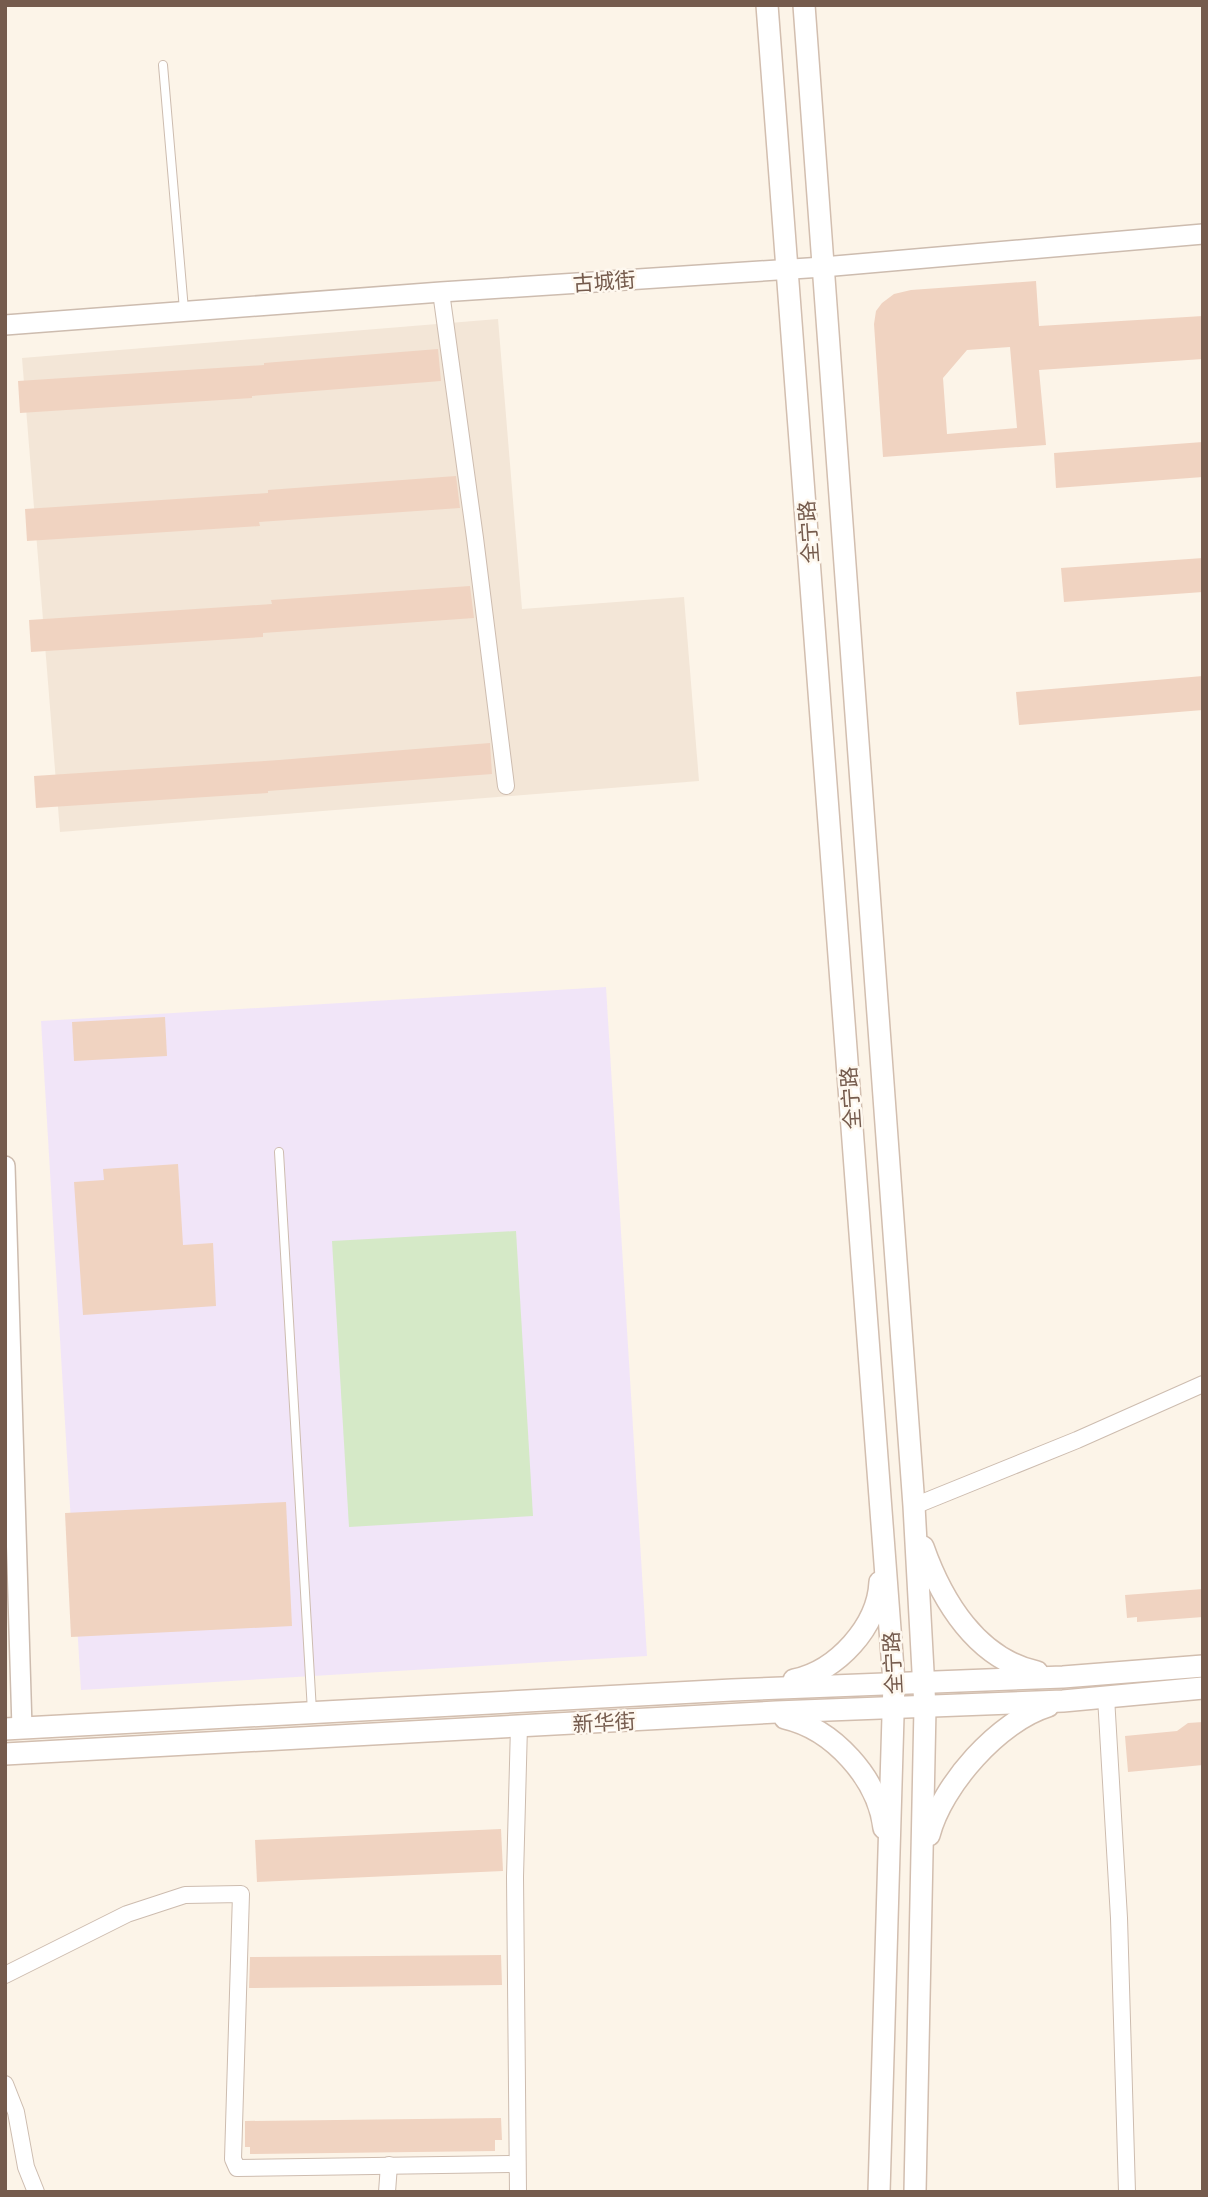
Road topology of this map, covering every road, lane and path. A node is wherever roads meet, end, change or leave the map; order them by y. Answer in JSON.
{"nodes":[{"id":1,"x":767,"y":5,"type":"edge"},
{"id":2,"x":804,"y":5,"type":"edge"},
{"id":3,"x":163,"y":65,"type":"dead end"},
{"id":4,"x":1203,"y":234,"type":"edge"},
{"id":5,"x":823,"y":267,"type":"junction"},
{"id":6,"x":788,"y":269,"type":"junction"},
{"id":7,"x":441,"y":292,"type":"junction"},
{"id":8,"x":184,"y":312,"type":"junction"},
{"id":9,"x":5,"y":325,"type":"edge"},
{"id":10,"x":506,"y":786,"type":"dead end"},
{"id":11,"x":279,"y":1152,"type":"dead end"},
{"id":12,"x":5,"y":1166,"type":"edge"},
{"id":13,"x":1203,"y":1384,"type":"edge"},
{"id":14,"x":914,"y":1516,"type":"junction"},
{"id":15,"x":882,"y":1527,"type":"junction"},
{"id":16,"x":1203,"y":1666,"type":"edge"},
{"id":17,"x":1063,"y":1677,"type":"junction"},
{"id":18,"x":924,"y":1681,"type":"junction"},
{"id":19,"x":894,"y":1682,"type":"junction"},
{"id":20,"x":1203,"y":1688,"type":"edge"},
{"id":21,"x":732,"y":1690,"type":"junction"},
{"id":22,"x":1106,"y":1697,"type":"junction"},
{"id":23,"x":1063,"y":1701,"type":"junction"},
{"id":24,"x":925,"y":1708,"type":"junction"},
{"id":25,"x":894,"y":1709,"type":"junction"},
{"id":26,"x":312,"y":1712,"type":"junction"},
{"id":27,"x":720,"y":1716,"type":"junction"},
{"id":28,"x":519,"y":1726,"type":"junction"},
{"id":29,"x":14,"y":1728,"type":"edge"},
{"id":30,"x":5,"y":1754,"type":"edge"},
{"id":31,"x":888,"y":1866,"type":"junction"},
{"id":32,"x":922,"y":1875,"type":"junction"},
{"id":33,"x":5,"y":1975,"type":"edge"},
{"id":34,"x":5,"y":2084,"type":"edge"},
{"id":35,"x":517,"y":2164,"type":"junction"},
{"id":36,"x":389,"y":2165,"type":"junction"},
{"id":37,"x":36,"y":2192,"type":"edge"},
{"id":38,"x":387,"y":2192,"type":"edge"},
{"id":39,"x":518,"y":2192,"type":"edge"},
{"id":40,"x":878,"y":2192,"type":"edge"},
{"id":41,"x":915,"y":2192,"type":"edge"},
{"id":42,"x":1126,"y":2192,"type":"edge"}],
"edges":[{"from":1,"to":6,"type":"main road","name":"全宁路"},
{"from":2,"to":5,"type":"main road","name":"全宁路"},
{"from":3,"to":8,"type":"lane"},
{"from":4,"to":5,"type":"street","name":"古城街"},
{"from":5,"to":6,"type":"street","name":"古城街"},
{"from":5,"to":14,"type":"main road","name":"全宁路"},
{"from":6,"to":7,"type":"street","name":"古城街"},
{"from":6,"to":15,"type":"main road","name":"全宁路"},
{"from":7,"to":8,"type":"street","name":"古城街"},
{"from":7,"to":10,"type":"street"},
{"from":8,"to":9,"type":"street","name":"古城街"},
{"from":11,"to":26,"type":"lane"},
{"from":12,"to":29,"type":"street"},
{"from":13,"to":14,"type":"street"},
{"from":14,"to":17,"type":"main road"},
{"from":14,"to":18,"type":"main road","name":"全宁路"},
{"from":15,"to":19,"type":"main road","name":"全宁路"},
{"from":15,"to":21,"type":"main road"},
{"from":16,"to":17,"type":"main road","name":"新华街"},
{"from":17,"to":18,"type":"main road","name":"新华街"},
{"from":18,"to":19,"type":"main road","name":"新华街"},
{"from":18,"to":24,"type":"main road","name":"全宁路"},
{"from":19,"to":21,"type":"main road","name":"新华街"},
{"from":19,"to":25,"type":"main road","name":"全宁路"},
{"from":20,"to":22,"type":"main road","name":"新华街"},
{"from":21,"to":26,"type":"main road","name":"新华街"},
{"from":22,"to":23,"type":"main road","name":"新华街"},
{"from":22,"to":42,"type":"street"},
{"from":23,"to":24,"type":"main road","name":"新华街"},
{"from":23,"to":32,"type":"main road"},
{"from":24,"to":25,"type":"main road","name":"新华街"},
{"from":24,"to":32,"type":"main road","name":"全宁路"},
{"from":25,"to":27,"type":"main road","name":"新华街"},
{"from":25,"to":31,"type":"main road","name":"全宁路"},
{"from":26,"to":29,"type":"main road","name":"新华街"},
{"from":27,"to":28,"type":"main road","name":"新华街"},
{"from":27,"to":31,"type":"main road"},
{"from":28,"to":30,"type":"main road","name":"新华街"},
{"from":28,"to":35,"type":"street"},
{"from":31,"to":40,"type":"main road","name":"全宁路"},
{"from":32,"to":41,"type":"main road","name":"全宁路"},
{"from":33,"to":36,"type":"street"},
{"from":34,"to":37,"type":"street"},
{"from":35,"to":36,"type":"street"},
{"from":35,"to":39,"type":"street"},
{"from":36,"to":38,"type":"street"}]}
